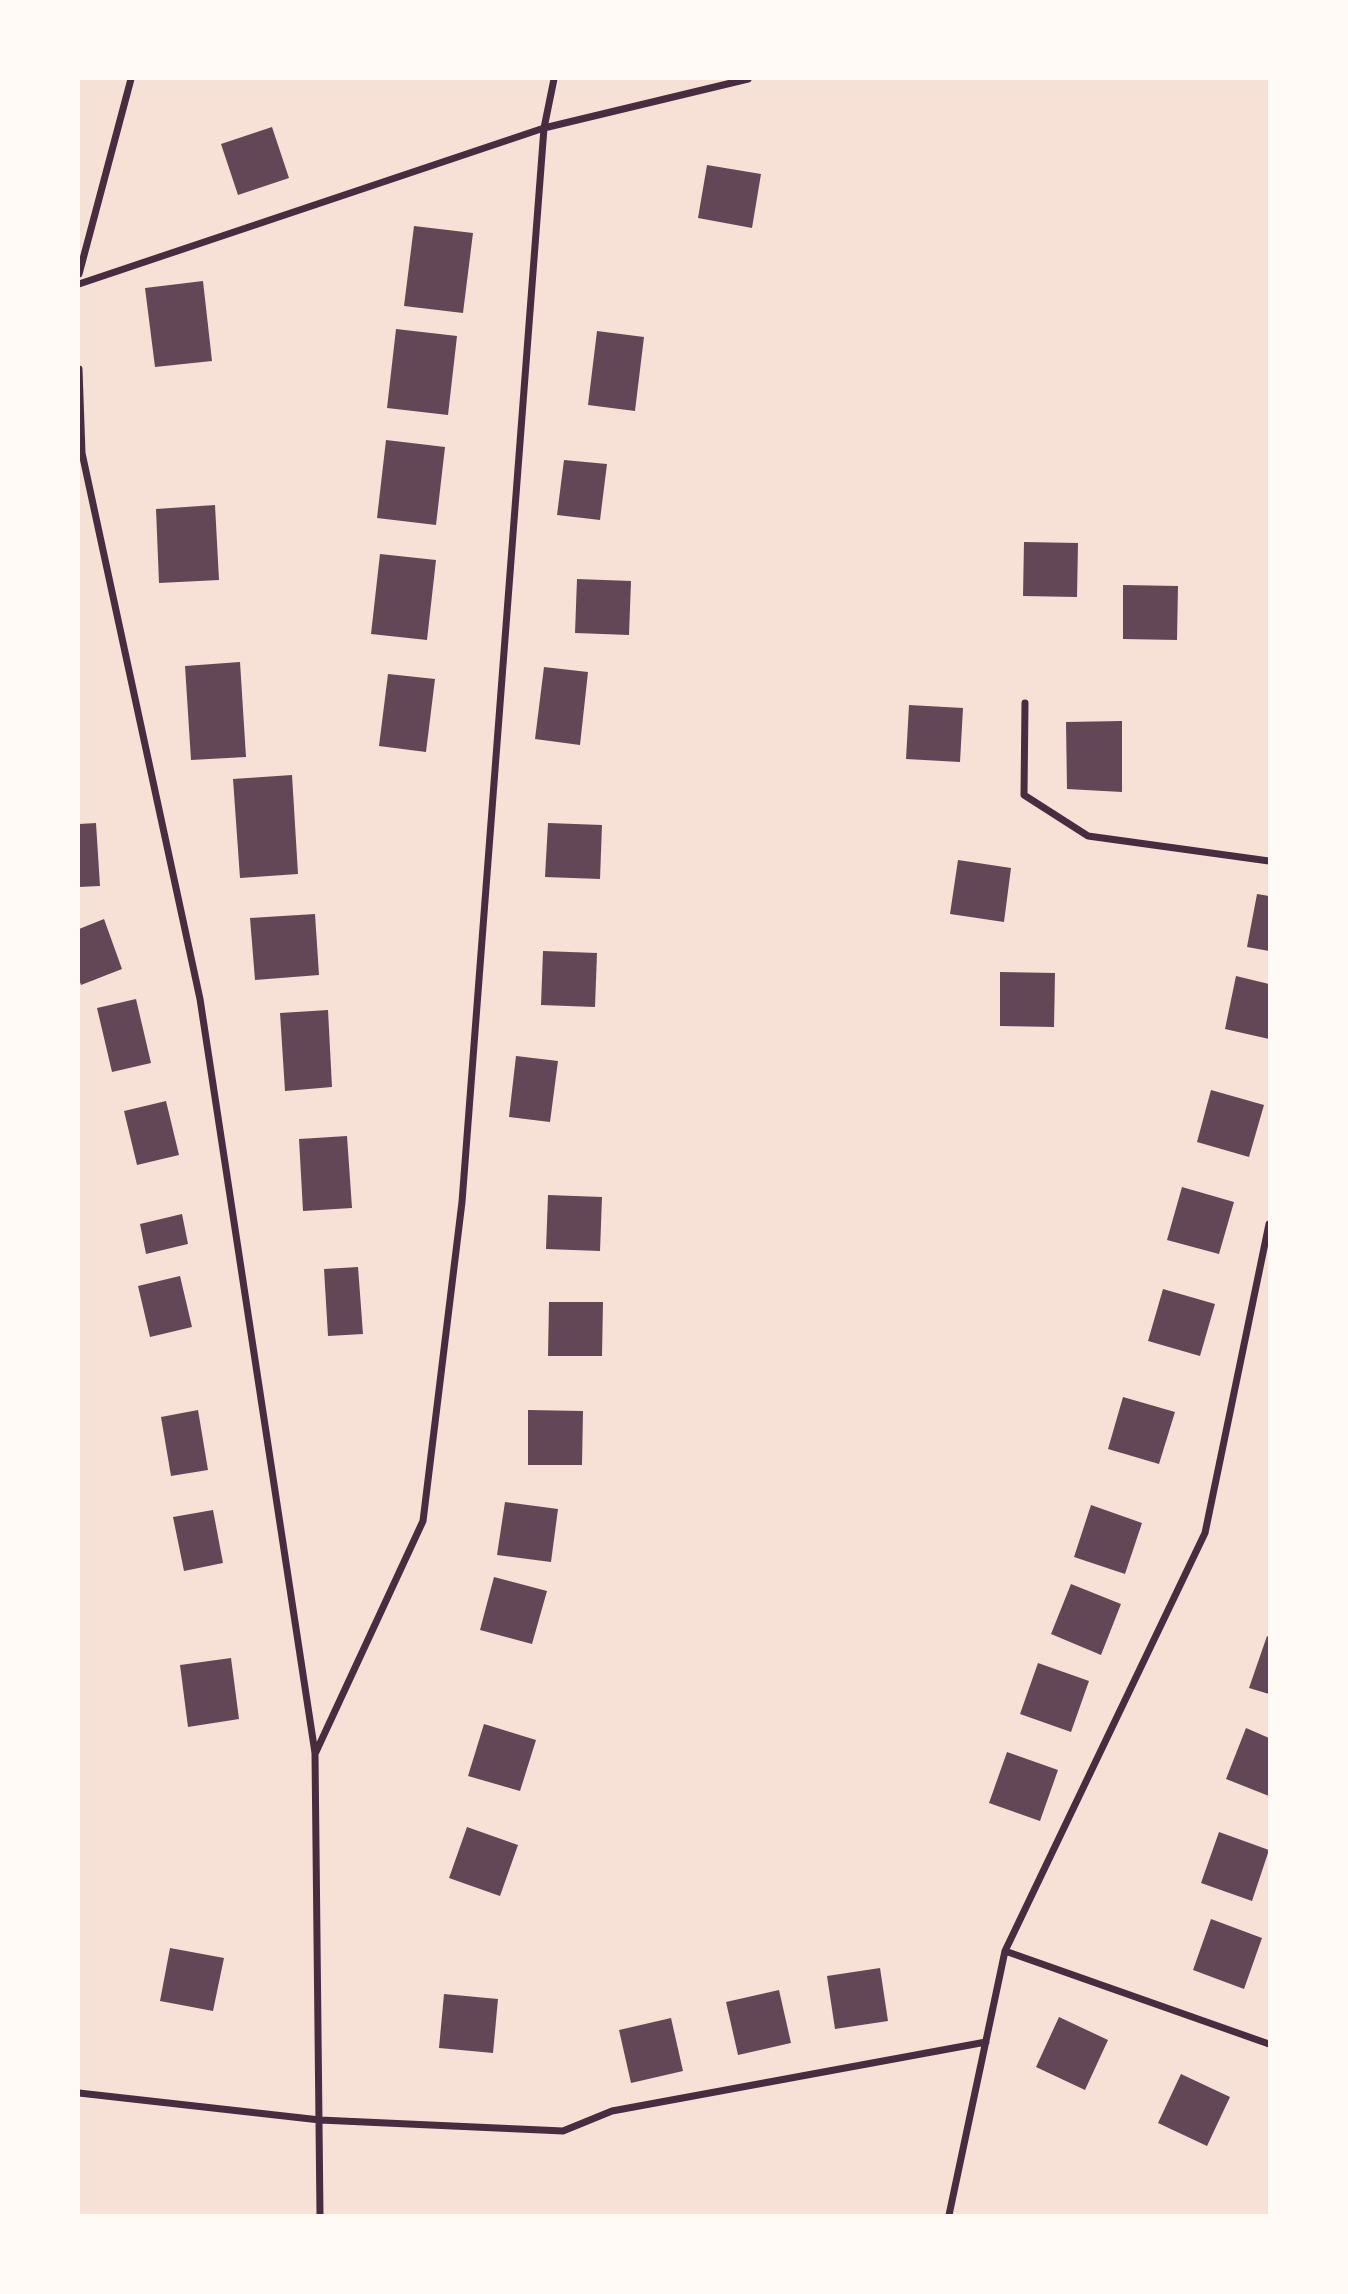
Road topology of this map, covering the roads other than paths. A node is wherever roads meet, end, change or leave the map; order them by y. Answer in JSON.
{"nodes":[{"id":1,"x":131,"y":79,"type":"edge"},
{"id":2,"x":554,"y":79,"type":"edge"},
{"id":3,"x":748,"y":79,"type":"edge"},
{"id":4,"x":544,"y":128,"type":"junction"},
{"id":5,"x":79,"y":274,"type":"edge"},
{"id":6,"x":79,"y":284,"type":"edge"},
{"id":7,"x":79,"y":369,"type":"edge"},
{"id":8,"x":1025,"y":703,"type":"dead end"},
{"id":9,"x":1269,"y":861,"type":"edge"},
{"id":10,"x":1269,"y":1224,"type":"edge"},
{"id":11,"x":315,"y":1754,"type":"junction"},
{"id":12,"x":1005,"y":1951,"type":"junction"},
{"id":13,"x":986,"y":2042,"type":"junction"},
{"id":14,"x":1269,"y":2044,"type":"edge"},
{"id":15,"x":79,"y":2093,"type":"edge"},
{"id":16,"x":320,"y":2120,"type":"junction"},
{"id":17,"x":320,"y":2215,"type":"edge"},
{"id":18,"x":949,"y":2215,"type":"edge"}],
"edges":[{"from":1,"to":5,"type":"street"},
{"from":2,"to":4,"type":"street"},
{"from":3,"to":4,"type":"street"},
{"from":4,"to":6,"type":"street"},
{"from":4,"to":11,"type":"street"},
{"from":7,"to":11,"type":"street"},
{"from":8,"to":9,"type":"street"},
{"from":10,"to":12,"type":"street"},
{"from":11,"to":16,"type":"street"},
{"from":12,"to":13,"type":"street"},
{"from":12,"to":14,"type":"street"},
{"from":13,"to":16,"type":"street"},
{"from":13,"to":18,"type":"street"},
{"from":15,"to":16,"type":"street"},
{"from":16,"to":17,"type":"street"}]}
